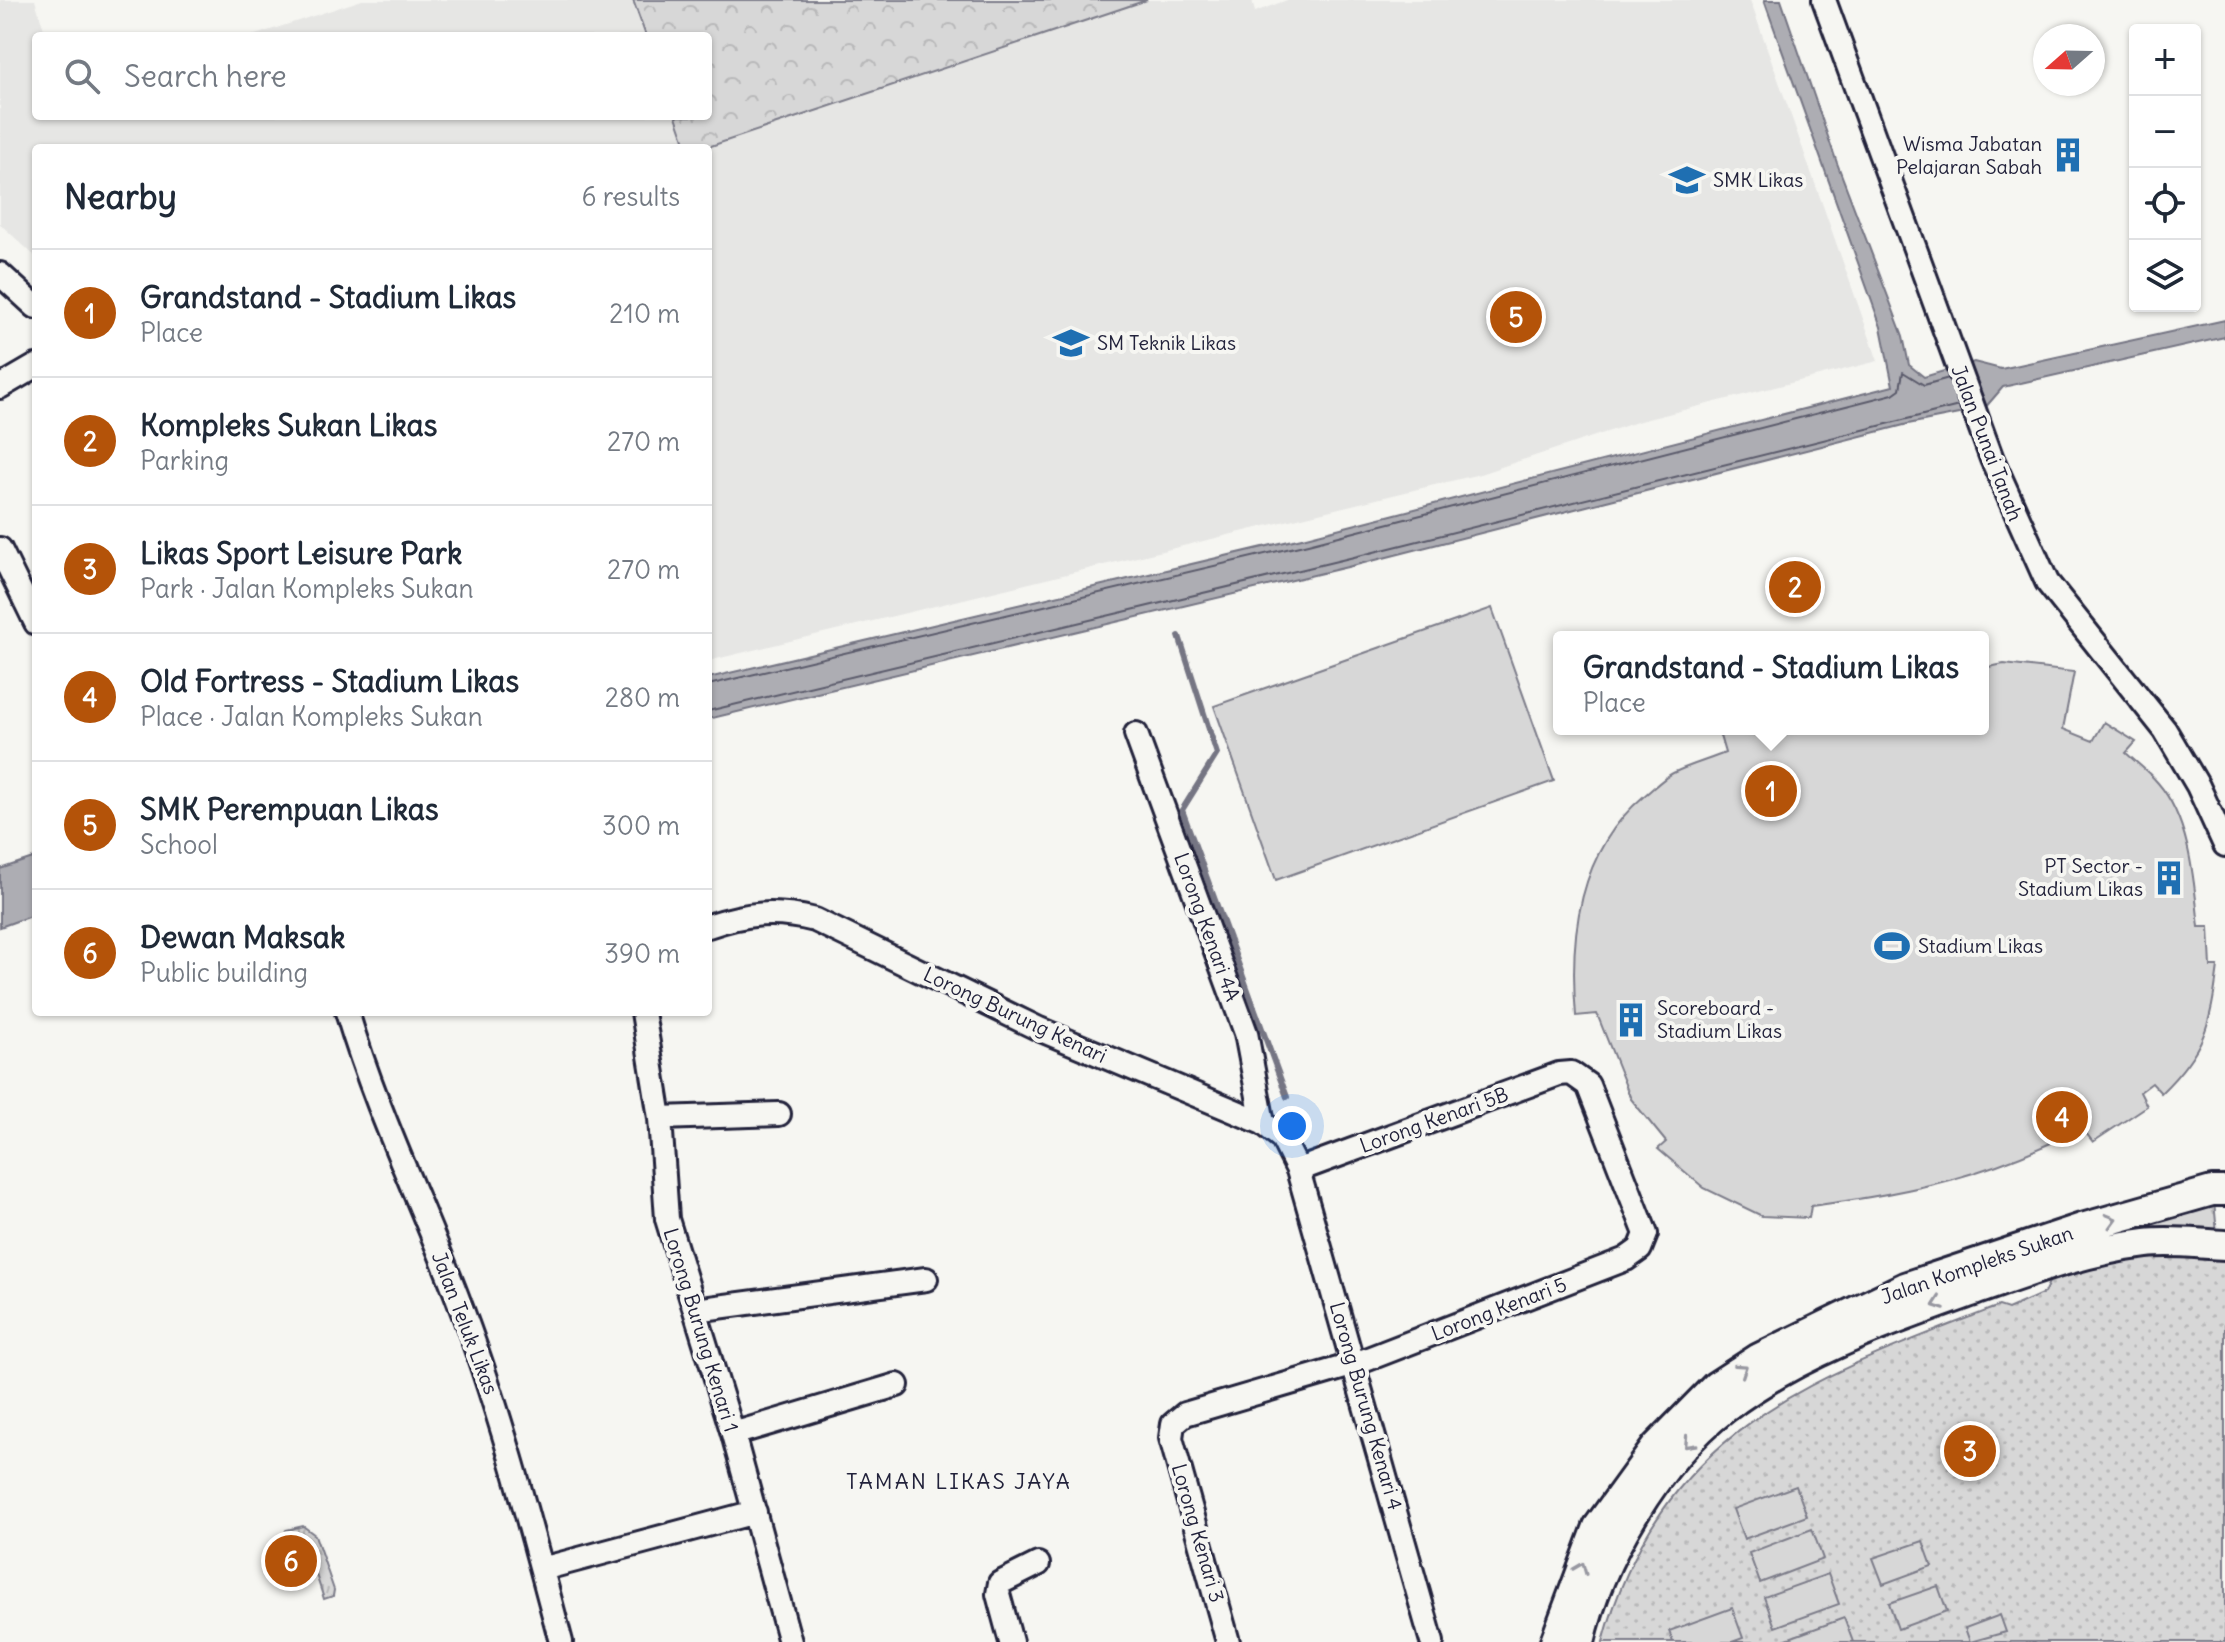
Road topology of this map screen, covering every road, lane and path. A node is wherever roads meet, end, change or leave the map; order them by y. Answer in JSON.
{"nodes":[{"id":1,"x":1824,"y":0,"type":"edge"},
{"id":2,"x":0,"y":274,"type":"edge"},
{"id":3,"x":32,"y":303,"type":"edge"},
{"id":4,"x":32,"y":368,"type":"edge"},
{"id":5,"x":0,"y":387,"type":"edge"},
{"id":6,"x":0,"y":549,"type":"edge"},
{"id":7,"x":32,"y":615,"type":"edge"},
{"id":8,"x":1136,"y":734,"type":"dead end"},
{"id":9,"x":2225,"y":845,"type":"edge"},
{"id":10,"x":712,"y":925,"type":"edge"},
{"id":11,"x":348,"y":1016,"type":"edge"},
{"id":12,"x":644,"y":1016,"type":"edge"},
{"id":13,"x":779,"y":1114,"type":"dead end"},
{"id":14,"x":660,"y":1118,"type":"junction"},
{"id":15,"x":1263,"y":1123,"type":"junction"},
{"id":16,"x":1298,"y":1170,"type":"junction"},
{"id":17,"x":2225,"y":1191,"type":"edge"},
{"id":18,"x":2225,"y":1245,"type":"edge"},
{"id":19,"x":1640,"y":1249,"type":"joint"},
{"id":20,"x":926,"y":1279,"type":"dead end"},
{"id":21,"x":695,"y":1310,"type":"junction"},
{"id":22,"x":1355,"y":1364,"type":"junction"},
{"id":23,"x":897,"y":1385,"type":"dead end"},
{"id":24,"x":1173,"y":1424,"type":"joint"},
{"id":25,"x":733,"y":1434,"type":"junction"},
{"id":26,"x":755,"y":1512,"type":"junction"},
{"id":27,"x":1038,"y":1564,"type":"dead end"},
{"id":28,"x":542,"y":1569,"type":"junction"},
{"id":29,"x":561,"y":1642,"type":"edge"},
{"id":30,"x":790,"y":1642,"type":"edge"},
{"id":31,"x":1011,"y":1642,"type":"edge"},
{"id":32,"x":1228,"y":1642,"type":"edge"},
{"id":33,"x":1432,"y":1642,"type":"edge"},
{"id":34,"x":1555,"y":1642,"type":"edge"},
{"id":35,"x":1580,"y":1642,"type":"edge"}],
"edges":[{"from":1,"to":9,"type":"street","name":"Jalan Punai Tanah"},
{"from":2,"to":3,"type":"street"},
{"from":4,"to":5,"type":"street"},
{"from":6,"to":7,"type":"street"},
{"from":8,"to":15,"type":"street","name":"Lorong Kenari 4A"},
{"from":10,"to":15,"type":"street","name":"Lorong Burung Kenari"},
{"from":11,"to":28,"type":"street","name":"Jalan Teluk Likas"},
{"from":12,"to":14,"type":"street","name":"Lorong Burung Kenari 1"},
{"from":13,"to":14,"type":"street"},
{"from":14,"to":21,"type":"street","name":"Lorong Burung Kenari 1"},
{"from":15,"to":16,"type":"street","name":"Lorong Burung Kenari"},
{"from":16,"to":19,"type":"street","name":"Lorong Kenari 5B"},
{"from":16,"to":22,"type":"street","name":"Lorong Burung Kenari 4"},
{"from":34,"to":17,"type":"main road","name":"Jalan Kompleks Sukan","one_way":true},
{"from":18,"to":35,"type":"main road","name":"Jalan Kompleks Sukan","one_way":true},
{"from":19,"to":22,"type":"street","name":"Lorong Kenari 5"},
{"from":20,"to":21,"type":"street"},
{"from":21,"to":25,"type":"street","name":"Lorong Burung Kenari 1"},
{"from":22,"to":24,"type":"street","name":"Lorong Kenari 5"},
{"from":22,"to":33,"type":"street","name":"Lorong Burung Kenari 4"},
{"from":23,"to":25,"type":"street"},
{"from":24,"to":32,"type":"street","name":"Lorong Kenari 3"},
{"from":25,"to":26,"type":"street","name":"Lorong Burung Kenari 1"},
{"from":26,"to":28,"type":"street"},
{"from":26,"to":30,"type":"street","name":"Lorong Burung Kenari 1"},
{"from":27,"to":31,"type":"street"},
{"from":28,"to":29,"type":"street","name":"Jalan Teluk Likas"}]}
